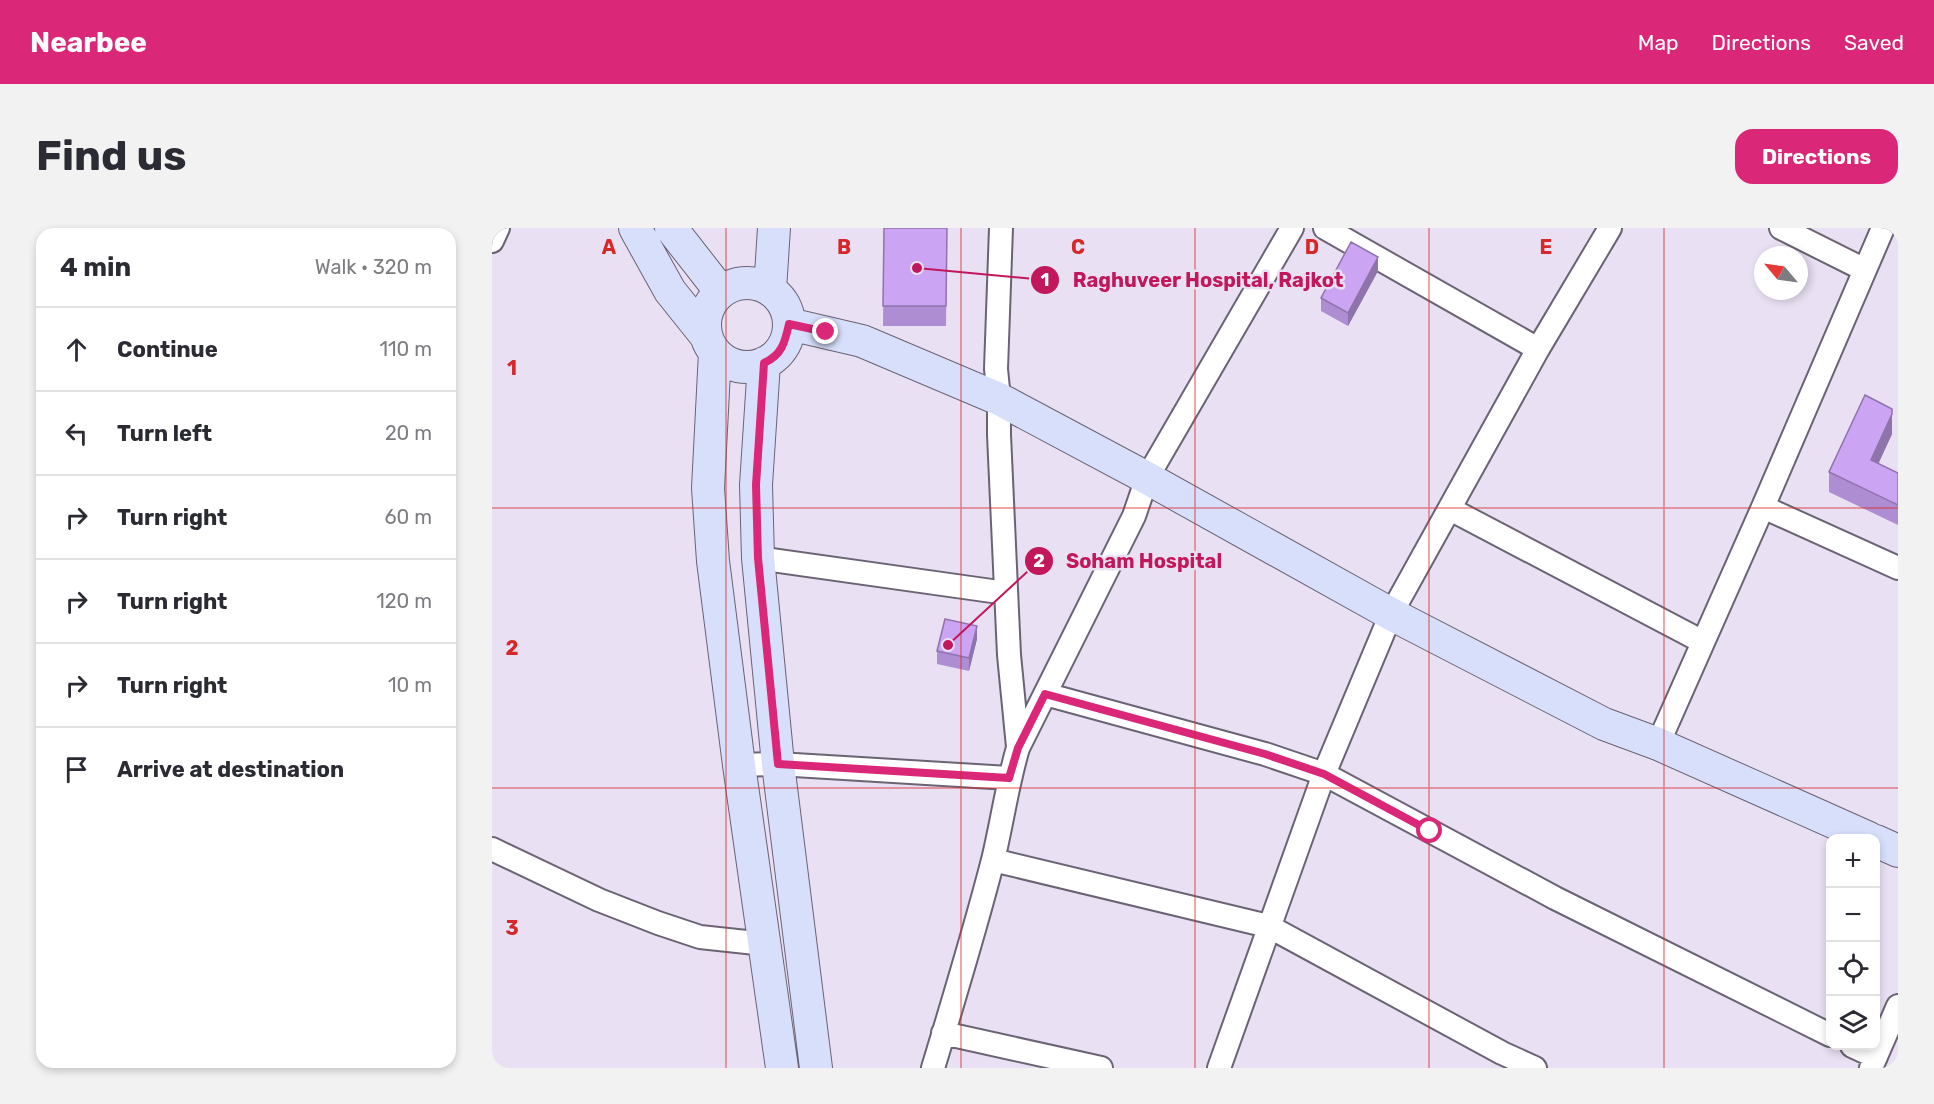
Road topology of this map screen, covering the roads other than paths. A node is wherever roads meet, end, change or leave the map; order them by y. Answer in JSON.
{"nodes":[{"id":1,"x":498,"y":228,"type":"edge"},
{"id":2,"x":635,"y":228,"type":"edge"},
{"id":3,"x":671,"y":228,"type":"edge"},
{"id":4,"x":756,"y":228,"type":"edge"},
{"id":5,"x":774,"y":228,"type":"edge"},
{"id":6,"x":1001,"y":228,"type":"edge"},
{"id":7,"x":1292,"y":228,"type":"edge"},
{"id":8,"x":1325,"y":228,"type":"edge"},
{"id":9,"x":1610,"y":228,"type":"edge"},
{"id":10,"x":1781,"y":228,"type":"edge"},
{"id":11,"x":1883,"y":228,"type":"edge"},
{"id":12,"x":492,"y":241,"type":"edge"},
{"id":13,"x":1865,"y":270,"type":"junction"},
{"id":14,"x":761,"y":286,"type":"junction"},
{"id":15,"x":721,"y":292,"type":"junction"},
{"id":16,"x":789,"y":324,"type":"junction"},
{"id":17,"x":710,"y":344,"type":"junction"},
{"id":18,"x":1538,"y":349,"type":"junction"},
{"id":19,"x":764,"y":363,"type":"junction"},
{"id":20,"x":999,"y":399,"type":"junction"},
{"id":21,"x":1147,"y":477,"type":"junction"},
{"id":22,"x":1763,"y":507,"type":"junction"},
{"id":23,"x":1450,"y":509,"type":"junction"},
{"id":24,"x":758,"y":558,"type":"junction"},
{"id":25,"x":1898,"y":568,"type":"edge"},
{"id":26,"x":1006,"y":593,"type":"junction"},
{"id":27,"x":1391,"y":614,"type":"junction"},
{"id":28,"x":1703,"y":642,"type":"junction"},
{"id":29,"x":1045,"y":694,"type":"junction"},
{"id":30,"x":1658,"y":744,"type":"junction"},
{"id":31,"x":1018,"y":748,"type":"junction"},
{"id":32,"x":778,"y":764,"type":"junction"},
{"id":33,"x":739,"y":765,"type":"junction"},
{"id":34,"x":1324,"y":774,"type":"junction"},
{"id":35,"x":1009,"y":778,"type":"junction"},
{"id":36,"x":1860,"y":834,"type":"edge"},
{"id":37,"x":1880,"y":843,"type":"edge"},
{"id":38,"x":492,"y":849,"type":"edge"},
{"id":39,"x":1898,"y":851,"type":"edge"},
{"id":40,"x":993,"y":860,"type":"junction"},
{"id":41,"x":1269,"y":926,"type":"junction"},
{"id":42,"x":765,"y":944,"type":"junction"},
{"id":43,"x":1898,"y":1006,"type":"edge"},
{"id":44,"x":944,"y":1033,"type":"junction"},
{"id":45,"x":1826,"y":1033,"type":"edge"},
{"id":46,"x":1891,"y":1039,"type":"edge"},
{"id":47,"x":1857,"y":1050,"type":"edge"},
{"id":48,"x":1499,"y":1061,"type":"edge"},
{"id":49,"x":1873,"y":1063,"type":"edge"},
{"id":50,"x":782,"y":1068,"type":"edge"},
{"id":51,"x":816,"y":1068,"type":"edge"},
{"id":52,"x":933,"y":1068,"type":"edge"},
{"id":53,"x":1101,"y":1068,"type":"edge"},
{"id":54,"x":1219,"y":1068,"type":"edge"},
{"id":55,"x":1535,"y":1068,"type":"edge"}],
"edges":[{"from":1,"to":12,"type":"street"},
{"from":2,"to":17,"type":"main road"},
{"from":3,"to":15,"type":"main road"},
{"from":4,"to":14,"type":"main road"},
{"from":5,"to":14,"type":"main road"},
{"from":6,"to":20,"type":"street"},
{"from":7,"to":21,"type":"street"},
{"from":8,"to":18,"type":"street"},
{"from":9,"to":18,"type":"street"},
{"from":10,"to":13,"type":"street"},
{"from":11,"to":13,"type":"street"},
{"from":13,"to":22,"type":"street"},
{"from":14,"to":15,"type":"main road"},
{"from":14,"to":16,"type":"main road"},
{"from":15,"to":17,"type":"main road"},
{"from":16,"to":19,"type":"main road"},
{"from":16,"to":20,"type":"main road"},
{"from":17,"to":19,"type":"main road"},
{"from":17,"to":33,"type":"main road"},
{"from":18,"to":23,"type":"street"},
{"from":19,"to":24,"type":"main road"},
{"from":20,"to":21,"type":"main road"},
{"from":20,"to":26,"type":"street"},
{"from":21,"to":27,"type":"main road"},
{"from":21,"to":29,"type":"street"},
{"from":22,"to":25,"type":"street"},
{"from":22,"to":28,"type":"street"},
{"from":23,"to":27,"type":"street"},
{"from":23,"to":28,"type":"street"},
{"from":24,"to":26,"type":"street"},
{"from":24,"to":32,"type":"main road"},
{"from":26,"to":31,"type":"street"},
{"from":27,"to":30,"type":"main road"},
{"from":27,"to":34,"type":"street"},
{"from":28,"to":30,"type":"street"},
{"from":29,"to":31,"type":"street"},
{"from":29,"to":34,"type":"street"},
{"from":30,"to":36,"type":"main road"},
{"from":31,"to":35,"type":"street"},
{"from":32,"to":33,"type":"street"},
{"from":32,"to":35,"type":"street"},
{"from":32,"to":51,"type":"main road"},
{"from":33,"to":42,"type":"main road"},
{"from":34,"to":41,"type":"street"},
{"from":34,"to":45,"type":"street"},
{"from":35,"to":40,"type":"street"},
{"from":37,"to":39,"type":"main road"},
{"from":38,"to":42,"type":"street"},
{"from":40,"to":41,"type":"street"},
{"from":40,"to":44,"type":"street"},
{"from":41,"to":48,"type":"street"},
{"from":41,"to":54,"type":"street"},
{"from":42,"to":50,"type":"main road"},
{"from":43,"to":46,"type":"street"},
{"from":44,"to":52,"type":"street"},
{"from":44,"to":53,"type":"street"},
{"from":46,"to":49,"type":"street"},
{"from":47,"to":49,"type":"street"},
{"from":48,"to":55,"type":"street"}]}
